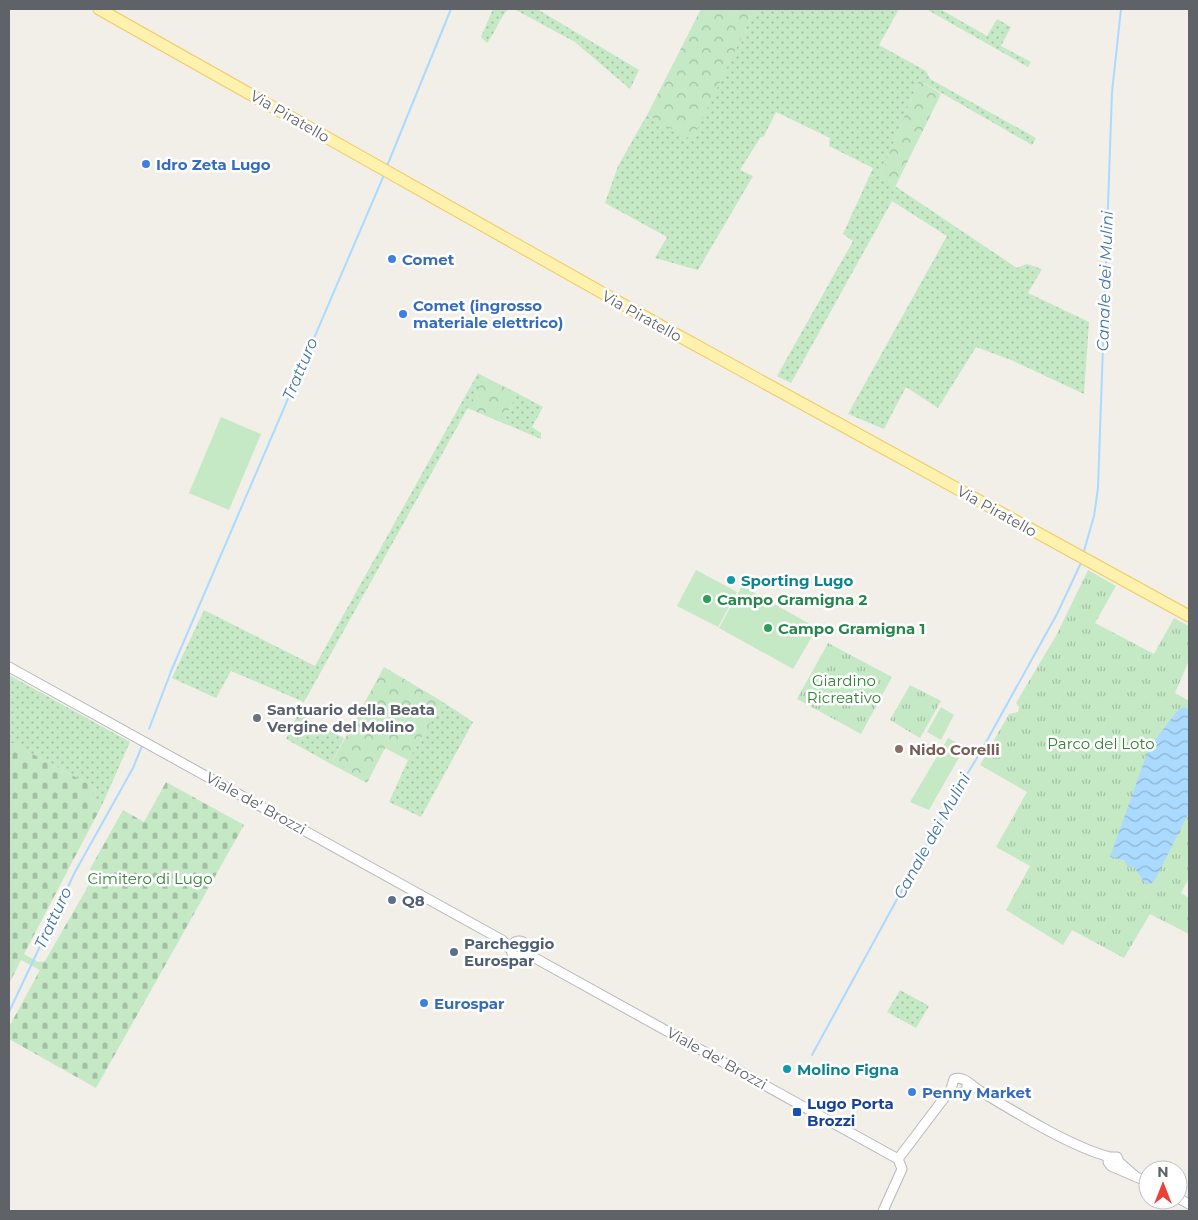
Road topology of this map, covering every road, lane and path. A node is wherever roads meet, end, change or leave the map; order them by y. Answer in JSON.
{"nodes":[{"id":1,"x":99,"y":9,"type":"edge"},
{"id":2,"x":1189,"y":616,"type":"edge"},
{"id":3,"x":9,"y":667,"type":"edge"},
{"id":4,"x":502,"y":940,"type":"junction"},
{"id":5,"x":516,"y":941,"type":"junction"},
{"id":6,"x":527,"y":947,"type":"junction"},
{"id":7,"x":510,"y":950,"type":"junction"},
{"id":8,"x":523,"y":956,"type":"junction"},
{"id":9,"x":535,"y":958,"type":"junction"},
{"id":10,"x":966,"y":1087,"type":"junction"},
{"id":11,"x":953,"y":1091,"type":"junction"},
{"id":12,"x":898,"y":1159,"type":"junction"},
{"id":13,"x":1138,"y":1177,"type":"edge"},
{"id":14,"x":883,"y":1211,"type":"edge"}],
"edges":[{"from":1,"to":2,"type":"main road","name":"Via Piratello"},
{"from":3,"to":4,"type":"street","name":"Viale de' Brozzi"},
{"from":4,"to":5,"type":"street","name":"Viale de' Brozzi"},
{"from":4,"to":7,"type":"street","name":"Viale de' Brozzi"},
{"from":5,"to":6,"type":"street","name":"Viale de' Brozzi"},
{"from":5,"to":7,"type":"street"},
{"from":6,"to":8,"type":"street"},
{"from":6,"to":9,"type":"street","name":"Viale de' Brozzi"},
{"from":7,"to":8,"type":"street","name":"Viale de' Brozzi"},
{"from":8,"to":9,"type":"street","name":"Viale de' Brozzi"},
{"from":9,"to":12,"type":"street","name":"Viale de' Brozzi"},
{"from":10,"to":11,"type":"street"},
{"from":10,"to":11,"type":"street"},
{"from":10,"to":13,"type":"street"},
{"from":11,"to":12,"type":"street"},
{"from":12,"to":14,"type":"street"}]}
